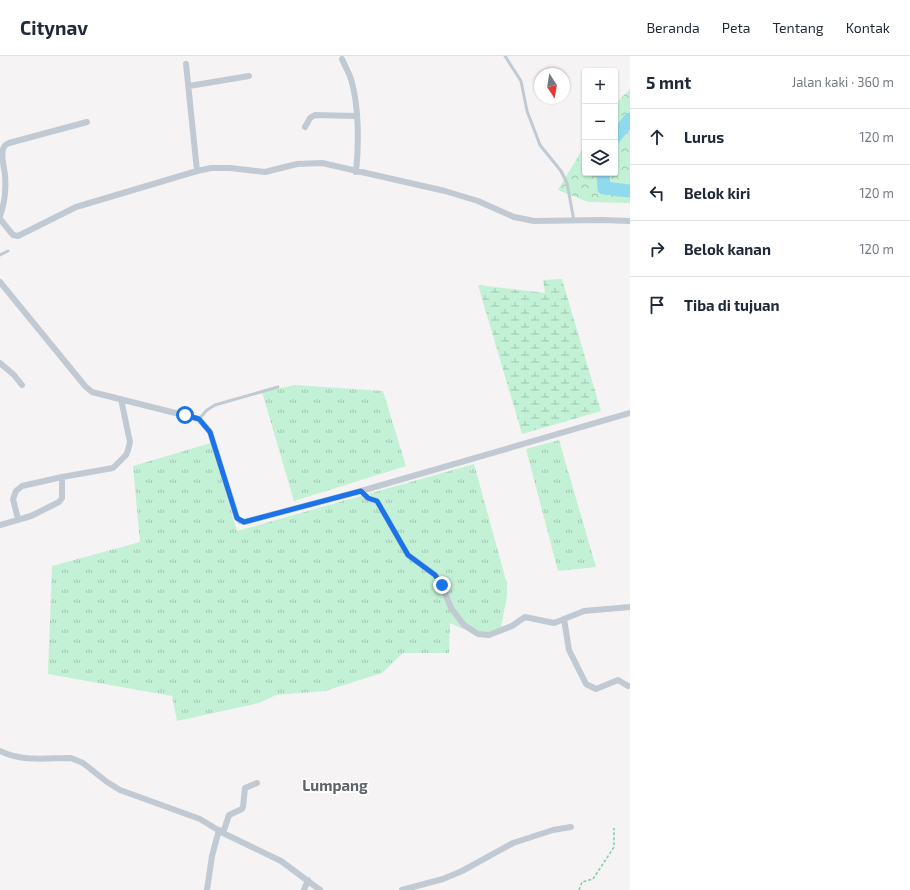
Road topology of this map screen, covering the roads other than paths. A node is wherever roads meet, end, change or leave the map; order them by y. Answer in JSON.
{"nodes":[{"id":1,"x":505,"y":56,"type":"edge"},
{"id":2,"x":342,"y":59,"type":"dead end"},
{"id":3,"x":186,"y":64,"type":"dead end"},
{"id":4,"x":249,"y":76,"type":"dead end"},
{"id":5,"x":189,"y":86,"type":"junction"},
{"id":6,"x":356,"y":116,"type":"junction"},
{"id":7,"x":87,"y":122,"type":"dead end"},
{"id":8,"x":305,"y":127,"type":"dead end"},
{"id":9,"x":197,"y":171,"type":"junction"},
{"id":10,"x":356,"y":172,"type":"junction"},
{"id":11,"x":0,"y":217,"type":"edge"},
{"id":12,"x":574,"y":221,"type":"junction"},
{"id":13,"x":630,"y":221,"type":"edge"},
{"id":14,"x":8,"y":251,"type":"dead end"},
{"id":15,"x":0,"y":256,"type":"edge"},
{"id":16,"x":0,"y":282,"type":"edge"},
{"id":17,"x":0,"y":363,"type":"edge"},
{"id":18,"x":22,"y":385,"type":"dead end"},
{"id":19,"x":278,"y":387,"type":"dead end"},
{"id":20,"x":121,"y":399,"type":"junction"},
{"id":21,"x":630,"y":412,"type":"edge"},
{"id":22,"x":199,"y":419,"type":"junction"},
{"id":23,"x":62,"y":477,"type":"junction"},
{"id":24,"x":361,"y":491,"type":"junction"},
{"id":25,"x":18,"y":519,"type":"junction"},
{"id":26,"x":0,"y":525,"type":"edge"},
{"id":27,"x":630,"y":607,"type":"edge"},
{"id":28,"x":564,"y":619,"type":"junction"},
{"id":29,"x":628,"y":686,"type":"dead end"},
{"id":30,"x":0,"y":751,"type":"edge"},
{"id":31,"x":256,"y":783,"type":"dead end"},
{"id":32,"x":571,"y":827,"type":"dead end"},
{"id":33,"x":221,"y":831,"type":"junction"},
{"id":34,"x":308,"y":880,"type":"junction"},
{"id":35,"x":208,"y":890,"type":"edge"},
{"id":36,"x":304,"y":890,"type":"edge"},
{"id":37,"x":320,"y":890,"type":"edge"},
{"id":38,"x":402,"y":890,"type":"edge"}],
"edges":[{"from":1,"to":12,"type":"lane"},
{"from":2,"to":6,"type":"street"},
{"from":3,"to":5,"type":"street"},
{"from":4,"to":5,"type":"street"},
{"from":5,"to":9,"type":"street"},
{"from":6,"to":8,"type":"street"},
{"from":6,"to":10,"type":"street"},
{"from":7,"to":11,"type":"street"},
{"from":9,"to":10,"type":"street"},
{"from":9,"to":11,"type":"street"},
{"from":10,"to":12,"type":"street"},
{"from":12,"to":13,"type":"street"},
{"from":14,"to":15,"type":"lane"},
{"from":16,"to":20,"type":"street"},
{"from":17,"to":18,"type":"street"},
{"from":19,"to":22,"type":"lane"},
{"from":20,"to":22,"type":"street"},
{"from":20,"to":23,"type":"street"},
{"from":21,"to":24,"type":"street"},
{"from":22,"to":24,"type":"street"},
{"from":23,"to":25,"type":"street"},
{"from":23,"to":25,"type":"street"},
{"from":24,"to":28,"type":"street"},
{"from":25,"to":26,"type":"street"},
{"from":27,"to":28,"type":"street"},
{"from":28,"to":29,"type":"street"},
{"from":30,"to":33,"type":"street"},
{"from":31,"to":33,"type":"street"},
{"from":32,"to":38,"type":"street"},
{"from":33,"to":34,"type":"street"},
{"from":33,"to":35,"type":"street"},
{"from":34,"to":36,"type":"street"},
{"from":34,"to":37,"type":"street"}]}
